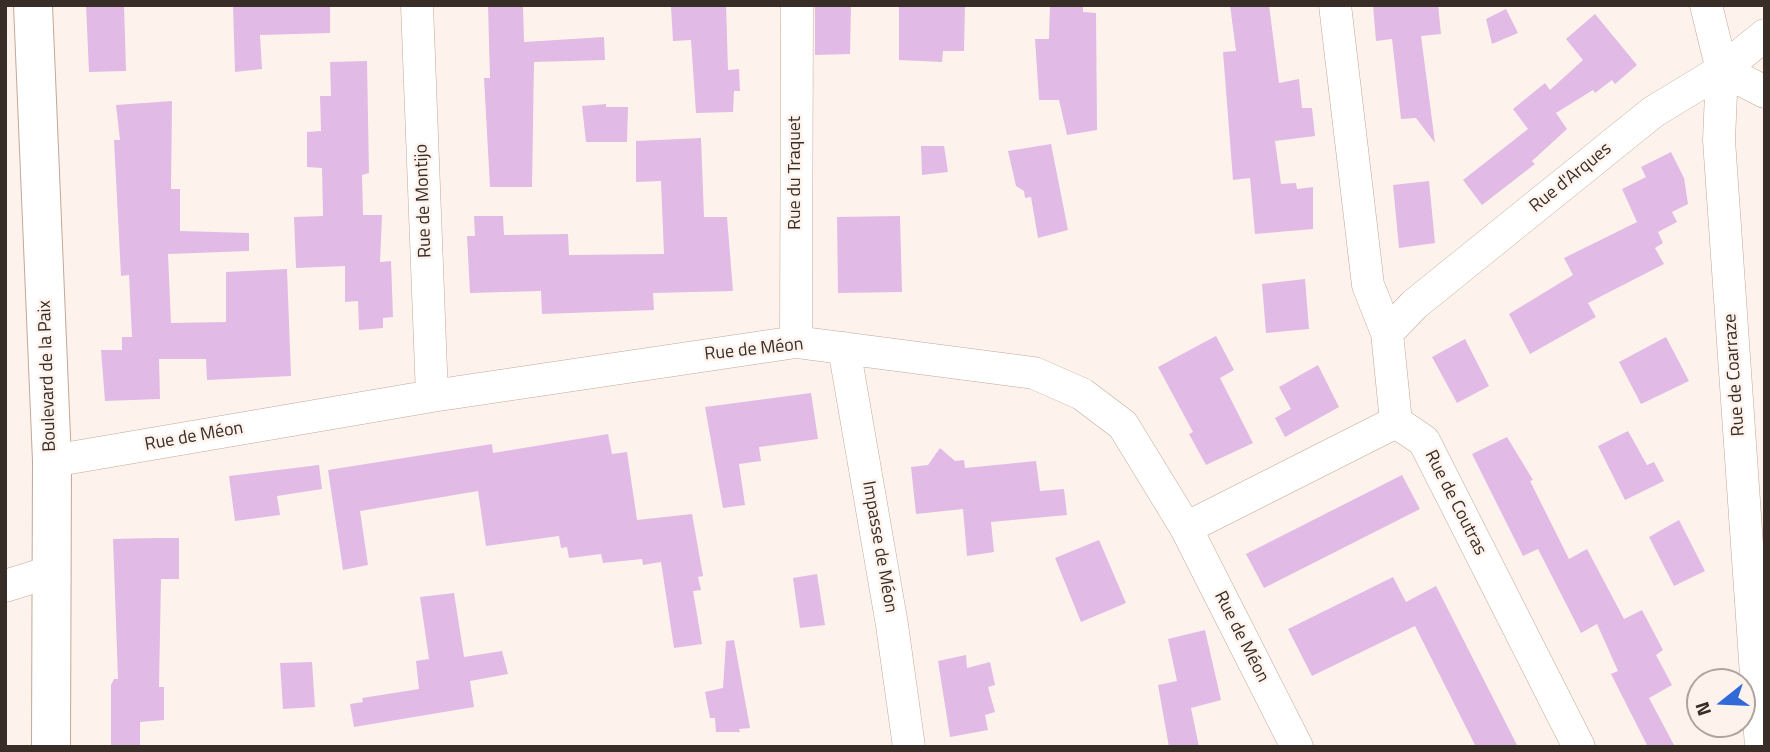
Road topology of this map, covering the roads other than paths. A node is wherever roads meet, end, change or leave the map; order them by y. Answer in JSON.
{"nodes":[{"id":1,"x":33,"y":5,"type":"edge"},
{"id":2,"x":417,"y":5,"type":"edge"},
{"id":3,"x":797,"y":5,"type":"edge"},
{"id":4,"x":1335,"y":5,"type":"edge"},
{"id":5,"x":1706,"y":5,"type":"edge"},
{"id":6,"x":1765,"y":35,"type":"edge"},
{"id":7,"x":1722,"y":70,"type":"junction"},
{"id":8,"x":1765,"y":92,"type":"edge"},
{"id":9,"x":1387,"y":333,"type":"junction"},
{"id":10,"x":796,"y":342,"type":"junction"},
{"id":11,"x":844,"y":348,"type":"junction"},
{"id":12,"x":432,"y":396,"type":"junction"},
{"id":13,"x":1396,"y":422,"type":"junction"},
{"id":14,"x":52,"y":461,"type":"junction"},
{"id":15,"x":1186,"y":528,"type":"junction"},
{"id":16,"x":50,"y":572,"type":"junction"},
{"id":17,"x":5,"y":586,"type":"edge"},
{"id":18,"x":51,"y":747,"type":"edge"},
{"id":19,"x":909,"y":747,"type":"edge"},
{"id":20,"x":1297,"y":747,"type":"edge"},
{"id":21,"x":1579,"y":747,"type":"edge"},
{"id":22,"x":1761,"y":747,"type":"edge"}],
"edges":[{"from":1,"to":14,"type":"main road","name":"Boulevard de la Paix"},
{"from":2,"to":12,"type":"street","name":"Rue de Montijo"},
{"from":3,"to":10,"type":"street","name":"Rue du Traquet"},
{"from":4,"to":9,"type":"street"},
{"from":5,"to":7,"type":"street","name":"Rue de Coarraze"},
{"from":6,"to":7,"type":"street","name":"Rue d'Arques"},
{"from":7,"to":8,"type":"street"},
{"from":7,"to":9,"type":"street","name":"Rue d'Arques"},
{"from":7,"to":22,"type":"street","name":"Rue de Coarraze"},
{"from":9,"to":13,"type":"street"},
{"from":10,"to":11,"type":"street","name":"Rue de Méon"},
{"from":10,"to":12,"type":"street","name":"Rue de Méon"},
{"from":11,"to":15,"type":"street","name":"Rue de Méon"},
{"from":11,"to":19,"type":"street","name":"Impasse de Méon"},
{"from":12,"to":14,"type":"street","name":"Rue de Méon"},
{"from":13,"to":15,"type":"street"},
{"from":13,"to":21,"type":"street","name":"Rue de Coutras"},
{"from":14,"to":16,"type":"main road","name":"Boulevard de la Paix"},
{"from":15,"to":20,"type":"street","name":"Rue de Méon"},
{"from":16,"to":17,"type":"street"},
{"from":16,"to":18,"type":"main road","name":"Boulevard de la Paix"}]}
